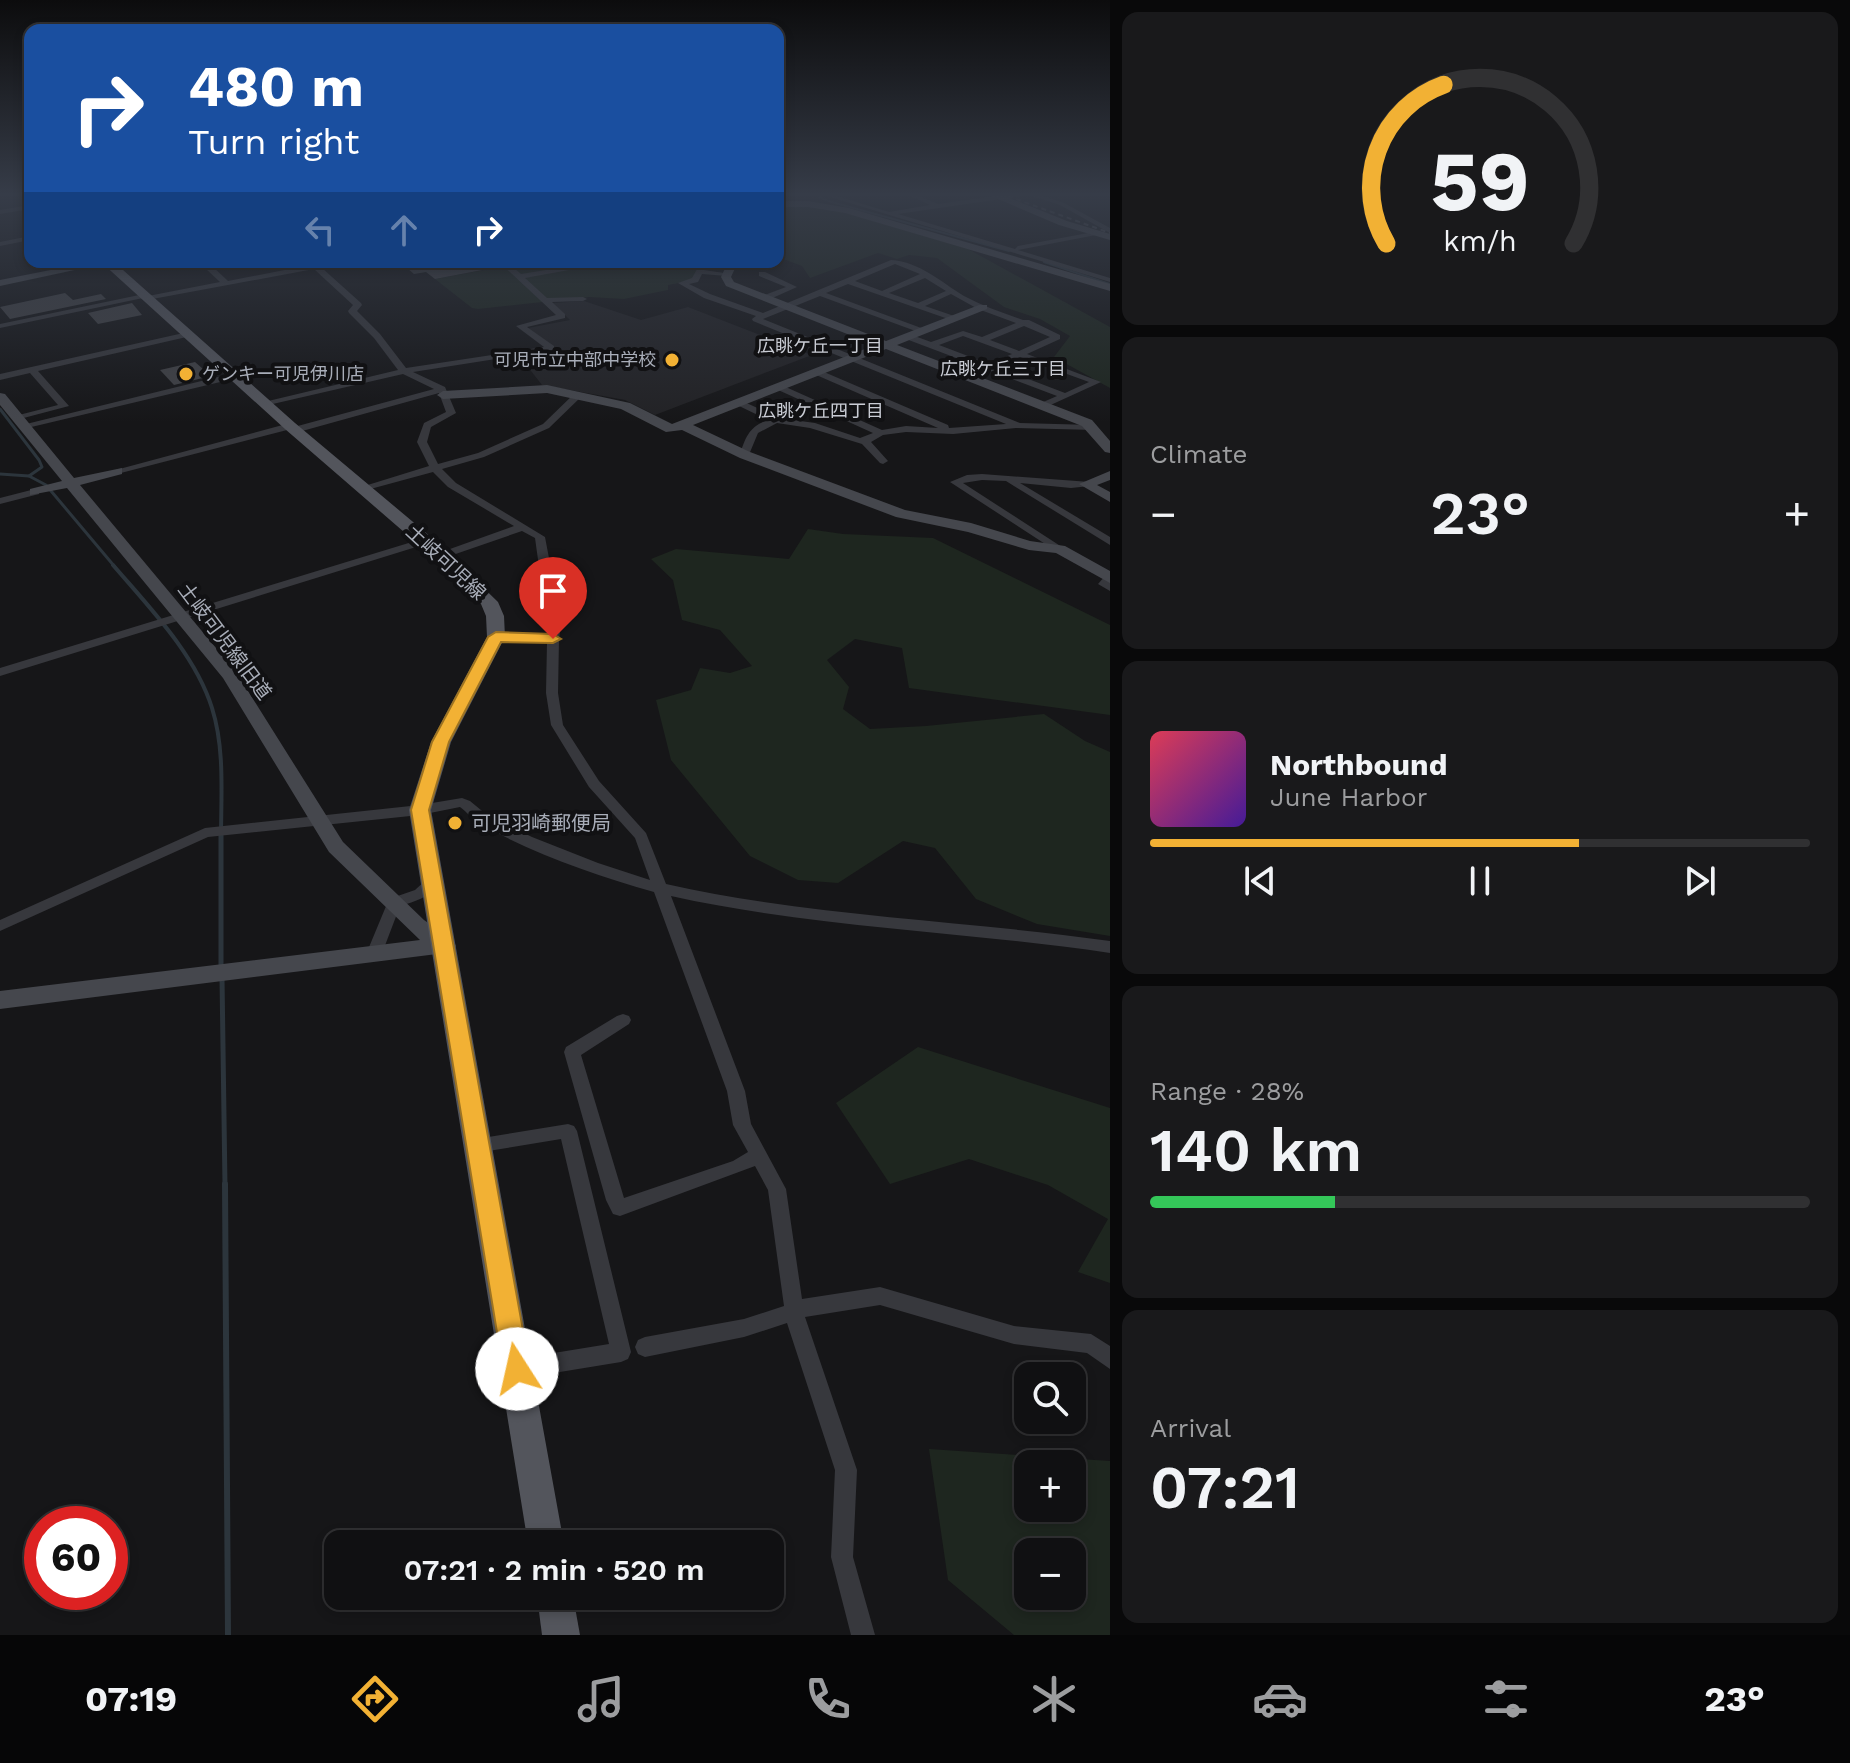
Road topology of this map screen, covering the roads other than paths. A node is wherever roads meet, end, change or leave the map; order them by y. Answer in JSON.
{"nodes":[{"id":1,"x":70,"y":269,"type":"edge"},
{"id":2,"x":115,"y":269,"type":"edge"},
{"id":3,"x":213,"y":269,"type":"edge"},
{"id":4,"x":288,"y":269,"type":"edge"},
{"id":5,"x":320,"y":269,"type":"edge"},
{"id":6,"x":511,"y":269,"type":"edge"},
{"id":7,"x":565,"y":269,"type":"edge"},
{"id":8,"x":701,"y":269,"type":"edge"},
{"id":9,"x":729,"y":269,"type":"edge"},
{"id":10,"x":876,"y":269,"type":"edge"},
{"id":11,"x":920,"y":269,"type":"edge"},
{"id":12,"x":1058,"y":269,"type":"edge"},
{"id":13,"x":1072,"y":269,"type":"edge"},
{"id":14,"x":700,"y":272,"type":"junction"},
{"id":15,"x":727,"y":274,"type":"junction"},
{"id":16,"x":762,"y":274,"type":"dead end"},
{"id":17,"x":927,"y":274,"type":"junction"},
{"id":18,"x":519,"y":277,"type":"junction"},
{"id":19,"x":1110,"y":280,"type":"edge"},
{"id":20,"x":848,"y":281,"type":"junction"},
{"id":21,"x":225,"y":282,"type":"junction"},
{"id":22,"x":0,"y":283,"type":"edge"},
{"id":23,"x":1110,"y":288,"type":"edge"},
{"id":24,"x":952,"y":291,"type":"junction"},
{"id":25,"x":820,"y":293,"type":"junction"},
{"id":26,"x":883,"y":293,"type":"junction"},
{"id":27,"x":146,"y":297,"type":"junction"},
{"id":28,"x":765,"y":298,"type":"junction"},
{"id":29,"x":583,"y":299,"type":"dead end"},
{"id":30,"x":545,"y":300,"type":"junction"},
{"id":31,"x":788,"y":306,"type":"junction"},
{"id":32,"x":918,"y":306,"type":"junction"},
{"id":33,"x":983,"y":307,"type":"junction"},
{"id":34,"x":763,"y":316,"type":"junction"},
{"id":35,"x":954,"y":319,"type":"junction"},
{"id":36,"x":1026,"y":322,"type":"junction"},
{"id":37,"x":0,"y":326,"type":"edge"},
{"id":38,"x":921,"y":331,"type":"junction"},
{"id":39,"x":188,"y":334,"type":"junction"},
{"id":40,"x":909,"y":337,"type":"junction"},
{"id":41,"x":983,"y":340,"type":"junction"},
{"id":42,"x":887,"y":345,"type":"junction"},
{"id":43,"x":932,"y":345,"type":"junction"},
{"id":44,"x":1020,"y":354,"type":"junction"},
{"id":45,"x":853,"y":358,"type":"junction"},
{"id":46,"x":990,"y":367,"type":"junction"},
{"id":47,"x":32,"y":370,"type":"junction"},
{"id":48,"x":404,"y":371,"type":"junction"},
{"id":49,"x":817,"y":372,"type":"junction"},
{"id":50,"x":234,"y":376,"type":"junction"},
{"id":51,"x":0,"y":377,"type":"edge"},
{"id":52,"x":779,"y":387,"type":"junction"},
{"id":53,"x":443,"y":392,"type":"junction"},
{"id":54,"x":579,"y":394,"type":"junction"},
{"id":55,"x":1065,"y":396,"type":"junction"},
{"id":56,"x":0,"y":397,"type":"edge"},
{"id":57,"x":740,"y":403,"type":"junction"},
{"id":58,"x":267,"y":404,"type":"junction"},
{"id":59,"x":1044,"y":405,"type":"junction"},
{"id":60,"x":777,"y":420,"type":"junction"},
{"id":61,"x":20,"y":422,"type":"junction"},
{"id":62,"x":683,"y":425,"type":"junction"},
{"id":63,"x":1019,"y":426,"type":"junction"},
{"id":64,"x":292,"y":428,"type":"junction"},
{"id":65,"x":1092,"y":428,"type":"junction"},
{"id":66,"x":953,"y":431,"type":"junction"},
{"id":67,"x":881,"y":433,"type":"junction"},
{"id":68,"x":865,"y":441,"type":"junction"},
{"id":69,"x":1110,"y":449,"type":"edge"},
{"id":70,"x":745,"y":455,"type":"junction"},
{"id":71,"x":883,"y":461,"type":"dead end"},
{"id":72,"x":435,"y":468,"type":"junction"},
{"id":73,"x":117,"y":471,"type":"joint"},
{"id":74,"x":1110,"y":475,"type":"edge"},
{"id":75,"x":1007,"y":480,"type":"junction"},
{"id":76,"x":1086,"y":484,"type":"junction"},
{"id":77,"x":64,"y":485,"type":"junction"},
{"id":78,"x":363,"y":488,"type":"junction"},
{"id":79,"x":35,"y":492,"type":"joint"},
{"id":80,"x":1110,"y":498,"type":"edge"},
{"id":81,"x":0,"y":501,"type":"edge"},
{"id":82,"x":522,"y":527,"type":"junction"},
{"id":83,"x":1110,"y":542,"type":"edge"},
{"id":84,"x":432,"y":548,"type":"junction"},
{"id":85,"x":1060,"y":549,"type":"junction"},
{"id":86,"x":1110,"y":578,"type":"edge"},
{"id":87,"x":1110,"y":588,"type":"edge"},
{"id":88,"x":173,"y":619,"type":"junction"},
{"id":89,"x":496,"y":637,"type":"junction"},
{"id":90,"x":553,"y":639,"type":"junction"},
{"id":91,"x":0,"y":672,"type":"edge"},
{"id":92,"x":420,"y":810,"type":"junction"},
{"id":93,"x":320,"y":820,"type":"junction"},
{"id":94,"x":431,"y":884,"type":"junction"},
{"id":95,"x":659,"y":888,"type":"junction"},
{"id":96,"x":394,"y":903,"type":"junction"},
{"id":97,"x":0,"y":926,"type":"edge"},
{"id":98,"x":445,"y":946,"type":"junction"},
{"id":99,"x":1110,"y":947,"type":"edge"},
{"id":100,"x":375,"y":952,"type":"junction"},
{"id":101,"x":0,"y":1000,"type":"edge"},
{"id":102,"x":623,"y":1020,"type":"dead end"},
{"id":103,"x":476,"y":1146,"type":"junction"},
{"id":104,"x":757,"y":1156,"type":"junction"},
{"id":105,"x":794,"y":1312,"type":"junction"},
{"id":106,"x":645,"y":1347,"type":"dead end"},
{"id":107,"x":1110,"y":1359,"type":"edge"},
{"id":108,"x":517,"y":1369,"type":"junction"},
{"id":109,"x":544,"y":1530,"type":"edge"},
{"id":110,"x":557,"y":1610,"type":"edge"},
{"id":111,"x":561,"y":1635,"type":"edge"},
{"id":112,"x":863,"y":1635,"type":"edge"}],
"edges":[{"from":1,"to":22,"type":"street"},
{"from":2,"to":27,"type":"main road","name":"土岐可児線"},
{"from":3,"to":21,"type":"street"},
{"from":4,"to":21,"type":"street"},
{"from":5,"to":48,"type":"street"},
{"from":6,"to":18,"type":"street"},
{"from":7,"to":18,"type":"street"},
{"from":8,"to":14,"type":"street"},
{"from":9,"to":15,"type":"street"},
{"from":10,"to":20,"type":"street"},
{"from":11,"to":17,"type":"street"},
{"from":12,"to":23,"type":"street"},
{"from":13,"to":19,"type":"street"},
{"from":14,"to":15,"type":"street"},
{"from":14,"to":34,"type":"street"},
{"from":15,"to":28,"type":"street"},
{"from":16,"to":28,"type":"street"},
{"from":17,"to":24,"type":"street"},
{"from":17,"to":26,"type":"street"},
{"from":18,"to":30,"type":"street"},
{"from":20,"to":25,"type":"street"},
{"from":20,"to":26,"type":"street"},
{"from":21,"to":27,"type":"street"},
{"from":24,"to":32,"type":"street"},
{"from":24,"to":33,"type":"street"},
{"from":25,"to":31,"type":"street"},
{"from":25,"to":38,"type":"street"},
{"from":26,"to":32,"type":"street"},
{"from":27,"to":37,"type":"street"},
{"from":27,"to":39,"type":"main road","name":"土岐可児線"},
{"from":28,"to":31,"type":"street"},
{"from":29,"to":30,"type":"street"},
{"from":30,"to":48,"type":"street"},
{"from":31,"to":34,"type":"street"},
{"from":31,"to":42,"type":"street"},
{"from":32,"to":35,"type":"street"},
{"from":33,"to":35,"type":"street"},
{"from":33,"to":36,"type":"street"},
{"from":34,"to":45,"type":"street"},
{"from":35,"to":38,"type":"street"},
{"from":36,"to":41,"type":"street"},
{"from":36,"to":44,"type":"street"},
{"from":38,"to":40,"type":"street"},
{"from":39,"to":47,"type":"street"},
{"from":39,"to":50,"type":"main road","name":"土岐可児線"},
{"from":40,"to":42,"type":"street"},
{"from":40,"to":43,"type":"street"},
{"from":41,"to":43,"type":"street"},
{"from":41,"to":44,"type":"street"},
{"from":42,"to":45,"type":"street"},
{"from":42,"to":59,"type":"street"},
{"from":43,"to":46,"type":"street"},
{"from":44,"to":46,"type":"street"},
{"from":44,"to":55,"type":"street"},
{"from":45,"to":49,"type":"street"},
{"from":45,"to":63,"type":"street"},
{"from":46,"to":55,"type":"street"},
{"from":47,"to":51,"type":"street"},
{"from":47,"to":61,"type":"street"},
{"from":48,"to":53,"type":"street"},
{"from":48,"to":58,"type":"street"},
{"from":49,"to":52,"type":"street"},
{"from":49,"to":66,"type":"street"},
{"from":50,"to":58,"type":"main road","name":"土岐可児線"},
{"from":50,"to":61,"type":"street"},
{"from":52,"to":57,"type":"street"},
{"from":52,"to":67,"type":"street"},
{"from":53,"to":54,"type":"street"},
{"from":53,"to":64,"type":"street"},
{"from":53,"to":72,"type":"street"},
{"from":54,"to":62,"type":"street"},
{"from":54,"to":72,"type":"street"},
{"from":55,"to":59,"type":"street"},
{"from":56,"to":61,"type":"street","name":"土岐可児線旧道"},
{"from":57,"to":60,"type":"street"},
{"from":57,"to":62,"type":"street"},
{"from":58,"to":64,"type":"main road","name":"土岐可児線"},
{"from":59,"to":65,"type":"street"},
{"from":60,"to":68,"type":"street"},
{"from":60,"to":70,"type":"street"},
{"from":61,"to":77,"type":"street","name":"土岐可児線旧道"},
{"from":62,"to":70,"type":"street"},
{"from":63,"to":65,"type":"street"},
{"from":63,"to":66,"type":"street"},
{"from":64,"to":73,"type":"street"},
{"from":64,"to":78,"type":"main road","name":"土岐可児線"},
{"from":65,"to":69,"type":"street"},
{"from":66,"to":67,"type":"street"},
{"from":67,"to":68,"type":"street"},
{"from":68,"to":71,"type":"street"},
{"from":70,"to":85,"type":"street"},
{"from":72,"to":78,"type":"street"},
{"from":72,"to":82,"type":"street"},
{"from":73,"to":77,"type":"street"},
{"from":74,"to":76,"type":"street"},
{"from":75,"to":76,"type":"street"},
{"from":75,"to":83,"type":"street"},
{"from":75,"to":85,"type":"street"},
{"from":76,"to":80,"type":"street"},
{"from":77,"to":79,"type":"street"},
{"from":77,"to":88,"type":"street","name":"土岐可児線旧道"},
{"from":78,"to":84,"type":"main road","name":"土岐可児線"},
{"from":79,"to":81,"type":"street"},
{"from":82,"to":84,"type":"street"},
{"from":82,"to":90,"type":"street"},
{"from":84,"to":88,"type":"street"},
{"from":84,"to":89,"type":"main road","name":"土岐可児線"},
{"from":85,"to":86,"type":"street"},
{"from":86,"to":87,"type":"street"},
{"from":88,"to":91,"type":"street"},
{"from":88,"to":93,"type":"street","name":"土岐可児線旧道"},
{"from":89,"to":90,"type":"street"},
{"from":89,"to":92,"type":"main road"},
{"from":90,"to":95,"type":"street"},
{"from":92,"to":93,"type":"street"},
{"from":92,"to":94,"type":"main road"},
{"from":92,"to":95,"type":"street"},
{"from":93,"to":96,"type":"street","name":"土岐可児線旧道"},
{"from":93,"to":97,"type":"street"},
{"from":94,"to":96,"type":"street"},
{"from":94,"to":98,"type":"main road"},
{"from":95,"to":99,"type":"street"},
{"from":95,"to":104,"type":"street"},
{"from":96,"to":98,"type":"street","name":"土岐可児線旧道"},
{"from":96,"to":100,"type":"street"},
{"from":98,"to":100,"type":"street"},
{"from":98,"to":103,"type":"main road"},
{"from":100,"to":101,"type":"street"},
{"from":102,"to":104,"type":"street"},
{"from":103,"to":108,"type":"main road"},
{"from":103,"to":108,"type":"street"},
{"from":104,"to":105,"type":"street"},
{"from":105,"to":106,"type":"street"},
{"from":105,"to":107,"type":"street"},
{"from":105,"to":112,"type":"street"},
{"from":108,"to":109,"type":"main road"},
{"from":110,"to":111,"type":"main road"}]}
